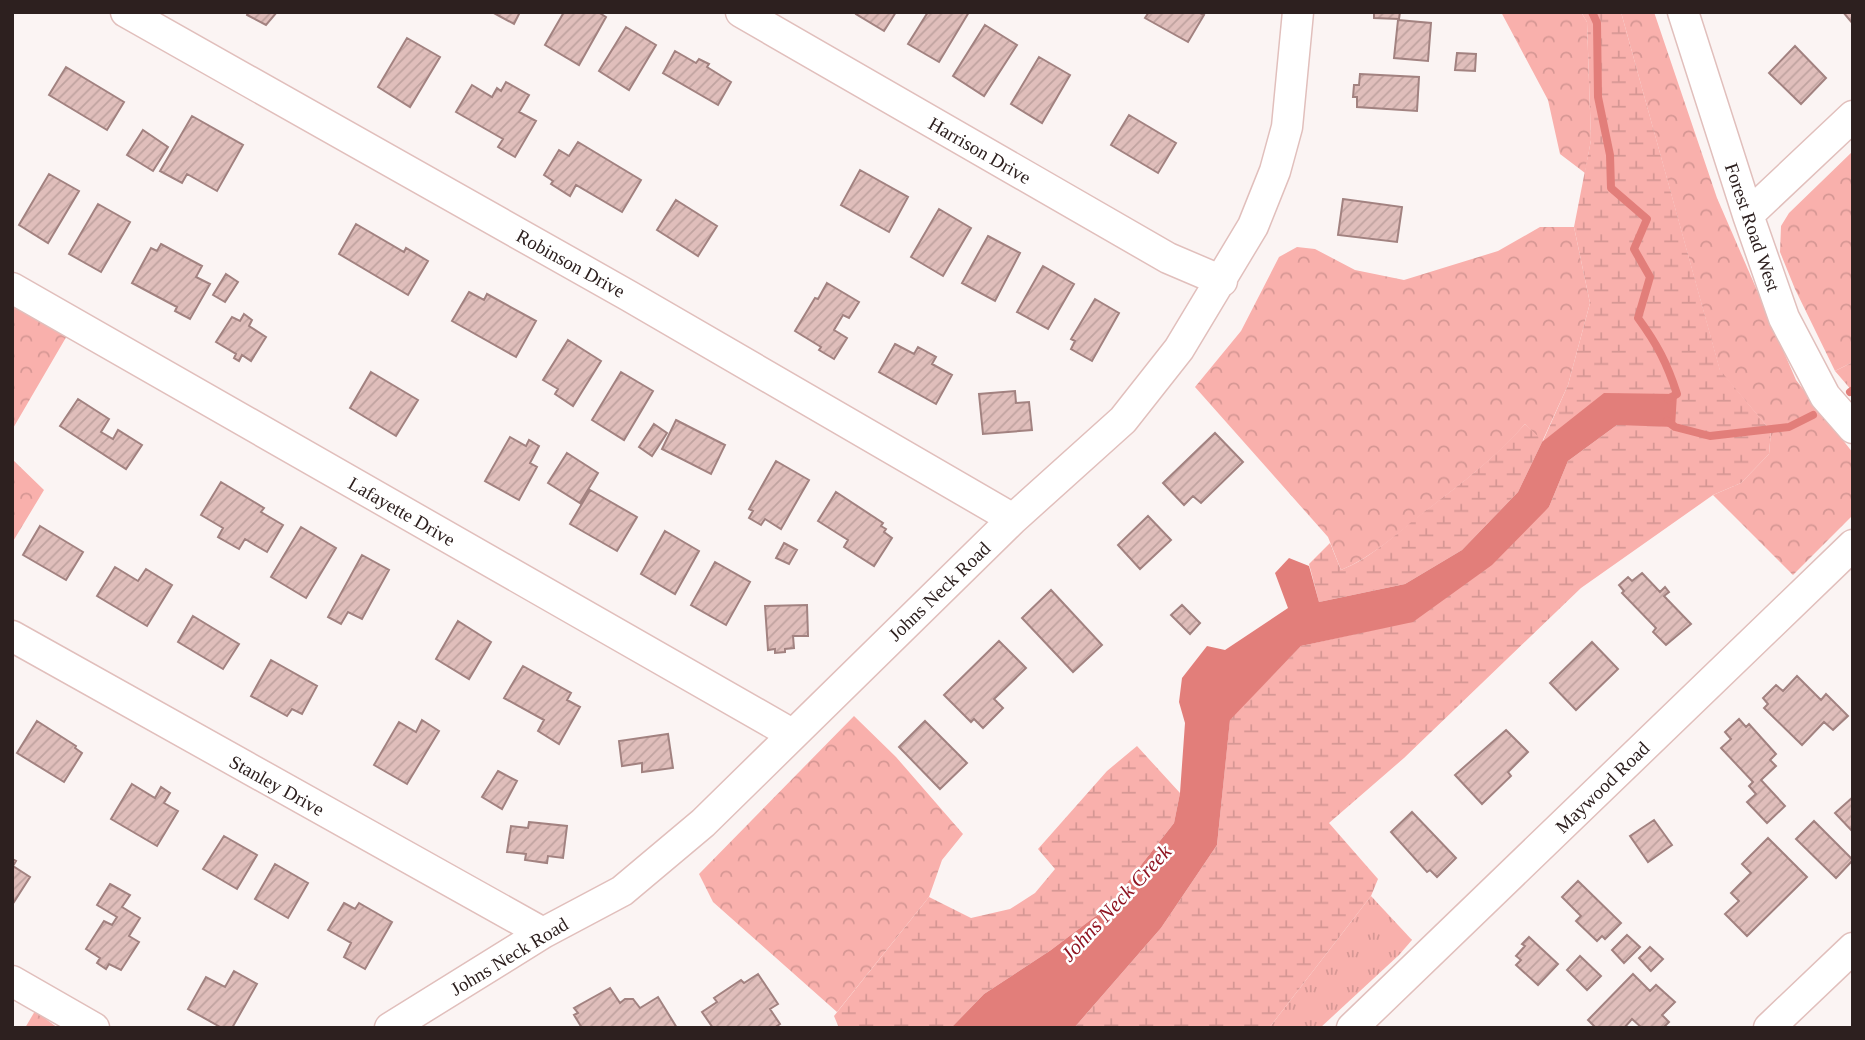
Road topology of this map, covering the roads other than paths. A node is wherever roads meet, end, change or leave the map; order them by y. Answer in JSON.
{"nodes":[{"id":1,"x":126,"y":12,"type":"edge"},
{"id":2,"x":741,"y":12,"type":"edge"},
{"id":3,"x":1298,"y":12,"type":"edge"},
{"id":4,"x":1683,"y":12,"type":"edge"},
{"id":5,"x":1853,"y":116,"type":"edge"},
{"id":6,"x":1748,"y":215,"type":"junction"},
{"id":7,"x":1222,"y":281,"type":"junction"},
{"id":8,"x":12,"y":288,"type":"edge"},
{"id":9,"x":1853,"y":428,"type":"edge"},
{"id":10,"x":1013,"y":519,"type":"junction"},
{"id":11,"x":1853,"y":545,"type":"edge"},
{"id":12,"x":12,"y":636,"type":"edge"},
{"id":13,"x":792,"y":734,"type":"junction"},
{"id":14,"x":543,"y":933,"type":"junction"},
{"id":15,"x":1853,"y":948,"type":"edge"},
{"id":16,"x":12,"y":981,"type":"edge"},
{"id":17,"x":94,"y":1028,"type":"edge"},
{"id":18,"x":390,"y":1028,"type":"edge"},
{"id":19,"x":1352,"y":1028,"type":"edge"},
{"id":20,"x":1769,"y":1028,"type":"edge"}],
"edges":[{"from":1,"to":10,"type":"street","name":"Robinson Drive"},
{"from":2,"to":7,"type":"street","name":"Harrison Drive"},
{"from":3,"to":7,"type":"street","name":"Johns Neck Road"},
{"from":4,"to":6,"type":"street","name":"Forest Road West"},
{"from":5,"to":6,"type":"street"},
{"from":6,"to":9,"type":"street","name":"Forest Road West"},
{"from":7,"to":10,"type":"street","name":"Johns Neck Road"},
{"from":8,"to":13,"type":"street","name":"Lafayette Drive"},
{"from":10,"to":13,"type":"street","name":"Johns Neck Road"},
{"from":11,"to":19,"type":"street","name":"Maywood Road"},
{"from":12,"to":14,"type":"street","name":"Stanley Drive"},
{"from":13,"to":14,"type":"street","name":"Johns Neck Road"},
{"from":14,"to":18,"type":"street","name":"Johns Neck Road"},
{"from":15,"to":20,"type":"street"},
{"from":16,"to":17,"type":"street"}]}
